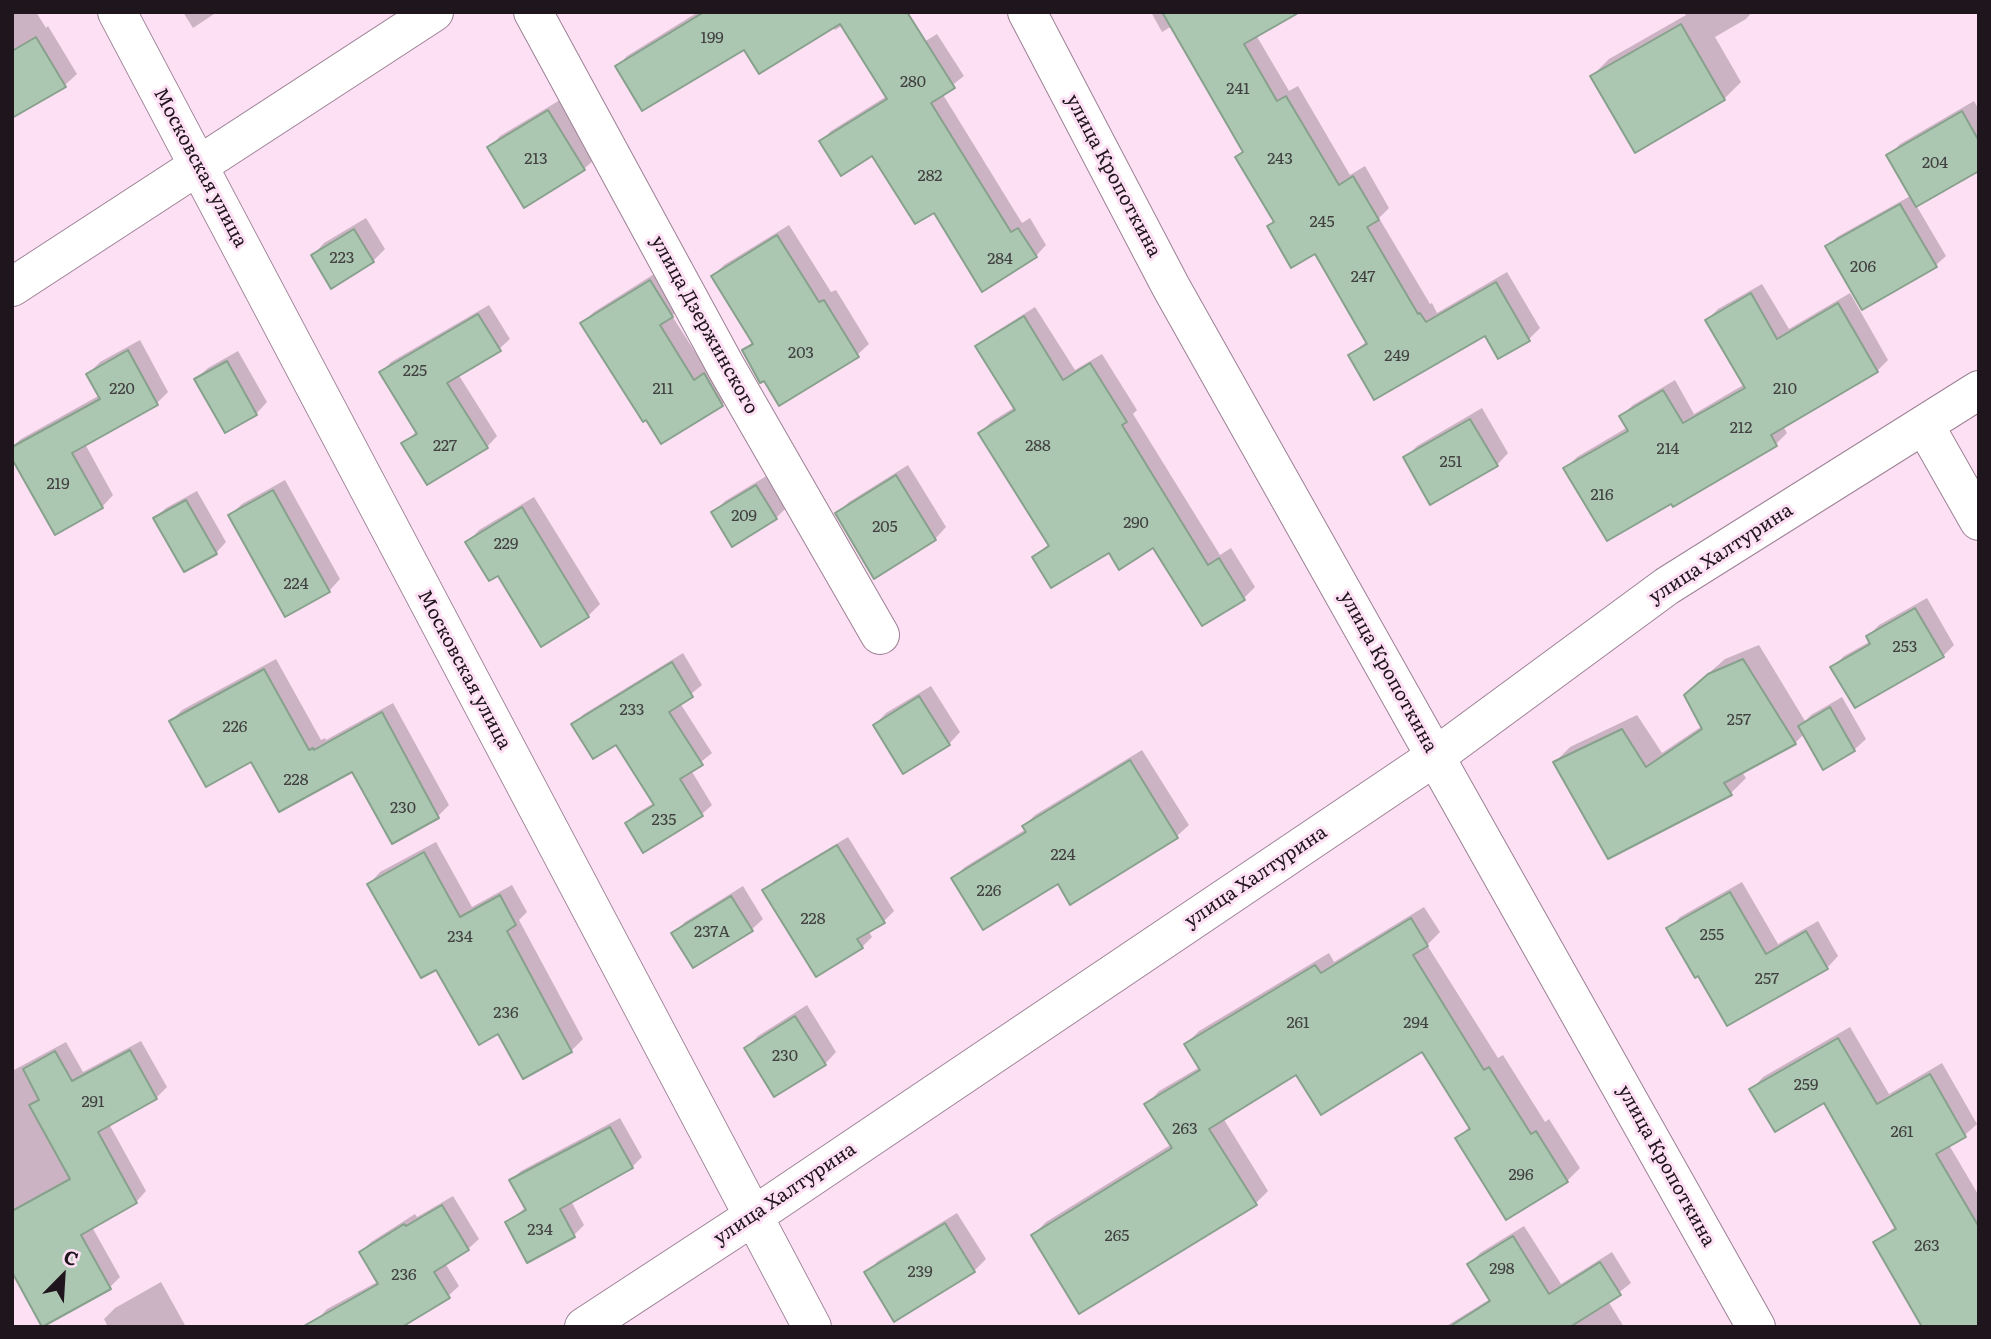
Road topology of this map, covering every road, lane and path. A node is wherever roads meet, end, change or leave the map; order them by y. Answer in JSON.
{"nodes":[{"id":1,"x":117,"y":12,"type":"edge"},
{"id":2,"x":434,"y":12,"type":"edge"},
{"id":3,"x":533,"y":12,"type":"edge"},
{"id":4,"x":1027,"y":12,"type":"edge"},
{"id":5,"x":199,"y":166,"type":"junction"},
{"id":6,"x":12,"y":287,"type":"edge"},
{"id":7,"x":1979,"y":390,"type":"edge"},
{"id":8,"x":1925,"y":426,"type":"junction"},
{"id":9,"x":1979,"y":521,"type":"edge"},
{"id":10,"x":880,"y":635,"type":"dead end"},
{"id":11,"x":1436,"y":756,"type":"junction"},
{"id":12,"x":752,"y":1217,"type":"junction"},
{"id":13,"x":584,"y":1327,"type":"edge"},
{"id":14,"x":812,"y":1327,"type":"edge"},
{"id":15,"x":1756,"y":1327,"type":"edge"}],
"edges":[{"from":1,"to":5,"type":"street","name":"Московская улица"},
{"from":2,"to":5,"type":"street"},
{"from":3,"to":10,"type":"street","name":"улица Дзержинского"},
{"from":4,"to":11,"type":"street","name":"улица Кропоткина"},
{"from":5,"to":6,"type":"street"},
{"from":5,"to":12,"type":"street","name":"Московская улица"},
{"from":7,"to":8,"type":"street","name":"улица Халтурина"},
{"from":8,"to":9,"type":"street"},
{"from":8,"to":11,"type":"street","name":"улица Халтурина"},
{"from":11,"to":12,"type":"street","name":"улица Халтурина"},
{"from":11,"to":15,"type":"street","name":"улица Кропоткина"},
{"from":12,"to":13,"type":"street","name":"улица Халтурина"},
{"from":12,"to":14,"type":"street","name":"Московская улица"}]}
